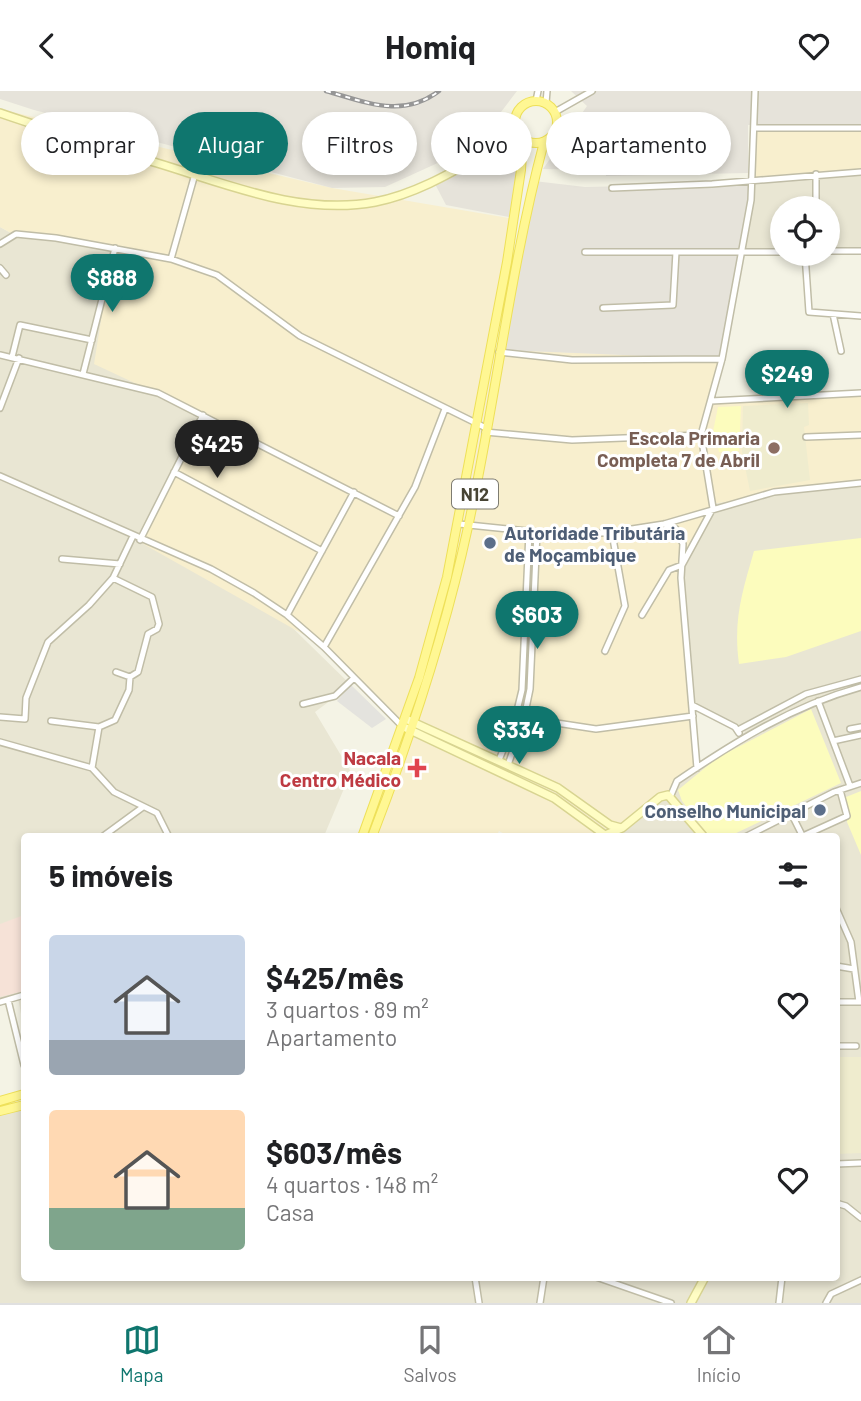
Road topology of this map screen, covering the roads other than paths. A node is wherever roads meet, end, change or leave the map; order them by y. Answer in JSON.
{"nodes":[{"id":1,"x":538,"y":91,"type":"edge"},
{"id":2,"x":547,"y":91,"type":"edge"},
{"id":3,"x":592,"y":91,"type":"edge"},
{"id":4,"x":755,"y":91,"type":"edge"},
{"id":5,"x":536,"y":101,"type":"junction"},
{"id":6,"x":546,"y":103,"type":"junction"},
{"id":7,"x":518,"y":112,"type":"edge"},
{"id":8,"x":555,"y":112,"type":"joint"},
{"id":9,"x":0,"y":113,"type":"edge"},
{"id":10,"x":755,"y":128,"type":"junction"},
{"id":11,"x":861,"y":128,"type":"edge"},
{"id":12,"x":546,"y":140,"type":"edge"},
{"id":13,"x":532,"y":142,"type":"edge"},
{"id":14,"x":544,"y":142,"type":"junction"},
{"id":15,"x":173,"y":167,"type":"edge"},
{"id":16,"x":861,"y":172,"type":"edge"},
{"id":17,"x":816,"y":174,"type":"junction"},
{"id":18,"x":195,"y":175,"type":"edge"},
{"id":19,"x":199,"y":175,"type":"edge"},
{"id":20,"x":447,"y":175,"type":"edge"},
{"id":21,"x":521,"y":175,"type":"edge"},
{"id":22,"x":754,"y":181,"type":"junction"},
{"id":23,"x":612,"y":188,"type":"dead end"},
{"id":24,"x":816,"y":196,"type":"edge"},
{"id":25,"x":0,"y":244,"type":"edge"},
{"id":26,"x":115,"y":248,"type":"junction"},
{"id":27,"x":840,"y":251,"type":"edge"},
{"id":28,"x":861,"y":251,"type":"edge"},
{"id":29,"x":585,"y":252,"type":"dead end"},
{"id":30,"x":676,"y":252,"type":"junction"},
{"id":31,"x":770,"y":252,"type":"edge"},
{"id":32,"x":742,"y":253,"type":"junction"},
{"id":33,"x":171,"y":259,"type":"junction"},
{"id":34,"x":512,"y":263,"type":"junction"},
{"id":35,"x":805,"y":266,"type":"edge"},
{"id":36,"x":0,"y":268,"type":"edge"},
{"id":37,"x":6,"y":275,"type":"dead end"},
{"id":38,"x":604,"y":308,"type":"dead end"},
{"id":39,"x":834,"y":314,"type":"junction"},
{"id":40,"x":861,"y":316,"type":"edge"},
{"id":41,"x":92,"y":340,"type":"junction"},
{"id":42,"x":841,"y":351,"type":"dead end"},
{"id":43,"x":499,"y":352,"type":"junction"},
{"id":44,"x":0,"y":355,"type":"edge"},
{"id":45,"x":15,"y":357,"type":"junction"},
{"id":46,"x":722,"y":359,"type":"junction"},
{"id":47,"x":83,"y":374,"type":"junction"},
{"id":48,"x":861,"y":393,"type":"edge"},
{"id":49,"x":711,"y":401,"type":"junction"},
{"id":50,"x":0,"y":408,"type":"edge"},
{"id":51,"x":445,"y":409,"type":"junction"},
{"id":52,"x":203,"y":415,"type":"junction"},
{"id":53,"x":477,"y":424,"type":"junction"},
{"id":54,"x":485,"y":430,"type":"junction"},
{"id":55,"x":701,"y":435,"type":"junction"},
{"id":56,"x":861,"y":435,"type":"edge"},
{"id":57,"x":806,"y":437,"type":"dead end"},
{"id":58,"x":174,"y":472,"type":"junction"},
{"id":59,"x":0,"y":476,"type":"edge"},
{"id":60,"x":861,"y":483,"type":"edge"},
{"id":61,"x":354,"y":492,"type":"junction"},
{"id":62,"x":713,"y":508,"type":"junction"},
{"id":63,"x":399,"y":516,"type":"junction"},
{"id":64,"x":459,"y":524,"type":"junction"},
{"id":65,"x":664,"y":524,"type":"junction"},
{"id":66,"x":469,"y":526,"type":"junction"},
{"id":67,"x":529,"y":532,"type":"junction"},
{"id":68,"x":537,"y":532,"type":"junction"},
{"id":69,"x":612,"y":533,"type":"junction"},
{"id":70,"x":133,"y":536,"type":"junction"},
{"id":71,"x":140,"y":540,"type":"junction"},
{"id":72,"x":322,"y":551,"type":"junction"},
{"id":73,"x":62,"y":559,"type":"dead end"},
{"id":74,"x":120,"y":564,"type":"junction"},
{"id":75,"x":682,"y":565,"type":"junction"},
{"id":76,"x":113,"y":577,"type":"junction"},
{"id":77,"x":287,"y":615,"type":"junction"},
{"id":78,"x":642,"y":615,"type":"dead end"},
{"id":79,"x":324,"y":647,"type":"junction"},
{"id":80,"x":605,"y":651,"type":"dead end"},
{"id":81,"x":116,"y":672,"type":"dead end"},
{"id":82,"x":130,"y":677,"type":"junction"},
{"id":83,"x":355,"y":678,"type":"junction"},
{"id":84,"x":861,"y":679,"type":"edge"},
{"id":85,"x":861,"y":687,"type":"edge"},
{"id":86,"x":818,"y":701,"type":"junction"},
{"id":87,"x":303,"y":704,"type":"dead end"},
{"id":88,"x":692,"y":705,"type":"junction"},
{"id":89,"x":693,"y":716,"type":"junction"},
{"id":90,"x":0,"y":717,"type":"edge"},
{"id":91,"x":524,"y":718,"type":"junction"},
{"id":92,"x":51,"y":721,"type":"dead end"},
{"id":93,"x":408,"y":725,"type":"junction"},
{"id":94,"x":99,"y":727,"type":"junction"},
{"id":95,"x":861,"y":727,"type":"edge"},
{"id":96,"x":850,"y":729,"type":"dead end"},
{"id":97,"x":738,"y":730,"type":"junction"},
{"id":98,"x":861,"y":735,"type":"edge"},
{"id":99,"x":741,"y":739,"type":"junction"},
{"id":100,"x":833,"y":741,"type":"junction"},
{"id":101,"x":0,"y":742,"type":"edge"},
{"id":102,"x":499,"y":760,"type":"junction"},
{"id":103,"x":508,"y":765,"type":"junction"},
{"id":104,"x":92,"y":768,"type":"junction"},
{"id":105,"x":697,"y":768,"type":"junction"},
{"id":106,"x":861,"y":783,"type":"edge"},
{"id":107,"x":850,"y":786,"type":"junction"},
{"id":108,"x":840,"y":790,"type":"junction"},
{"id":109,"x":671,"y":795,"type":"junction"},
{"id":110,"x":143,"y":807,"type":"junction"},
{"id":111,"x":791,"y":813,"type":"junction"},
{"id":112,"x":622,"y":828,"type":"junction"},
{"id":113,"x":107,"y":833,"type":"edge"},
{"id":114,"x":168,"y":833,"type":"edge"},
{"id":115,"x":364,"y":833,"type":"edge"},
{"id":116,"x":373,"y":833,"type":"edge"},
{"id":117,"x":601,"y":833,"type":"edge"},
{"id":118,"x":614,"y":833,"type":"edge"},
{"id":119,"x":701,"y":833,"type":"edge"},
{"id":120,"x":753,"y":833,"type":"edge"},
{"id":121,"x":801,"y":833,"type":"edge"},
{"id":122,"x":810,"y":833,"type":"edge"},
{"id":123,"x":840,"y":917,"type":"edge"},
{"id":124,"x":840,"y":967,"type":"edge"},
{"id":125,"x":854,"y":969,"type":"junction"},
{"id":126,"x":21,"y":996,"type":"edge"},
{"id":127,"x":8,"y":1000,"type":"junction"},
{"id":128,"x":0,"y":1002,"type":"edge"},
{"id":129,"x":840,"y":1002,"type":"edge"},
{"id":130,"x":860,"y":1002,"type":"edge"},
{"id":131,"x":840,"y":1046,"type":"edge"},
{"id":132,"x":856,"y":1046,"type":"dead end"},
{"id":133,"x":21,"y":1053,"type":"edge"},
{"id":134,"x":21,"y":1095,"type":"edge"},
{"id":135,"x":0,"y":1101,"type":"edge"},
{"id":136,"x":21,"y":1106,"type":"edge"},
{"id":137,"x":0,"y":1111,"type":"edge"},
{"id":138,"x":861,"y":1163,"type":"edge"},
{"id":139,"x":840,"y":1164,"type":"edge"},
{"id":140,"x":840,"y":1204,"type":"edge"},
{"id":141,"x":861,"y":1218,"type":"edge"},
{"id":142,"x":861,"y":1280,"type":"edge"},
{"id":143,"x":476,"y":1281,"type":"edge"},
{"id":144,"x":543,"y":1281,"type":"edge"},
{"id":145,"x":608,"y":1281,"type":"edge"},
{"id":146,"x":703,"y":1281,"type":"edge"},
{"id":147,"x":782,"y":1281,"type":"edge"},
{"id":148,"x":479,"y":1303,"type":"edge"},
{"id":149,"x":540,"y":1303,"type":"edge"},
{"id":150,"x":671,"y":1303,"type":"edge"},
{"id":151,"x":691,"y":1303,"type":"edge"},
{"id":152,"x":779,"y":1303,"type":"edge"},
{"id":153,"x":826,"y":1303,"type":"edge"}],
"edges":[{"from":1,"to":5,"type":"street"},
{"from":2,"to":6,"type":"street"},
{"from":3,"to":8,"type":"street"},
{"from":4,"to":10,"type":"street"},
{"from":5,"to":6,"type":"main road"},
{"from":5,"to":7,"type":"main road"},
{"from":6,"to":8,"type":"main road"},
{"from":9,"to":15,"type":"street"},
{"from":10,"to":11,"type":"street"},
{"from":10,"to":22,"type":"street"},
{"from":12,"to":14,"type":"main road"},
{"from":13,"to":14,"type":"main road"},
{"from":14,"to":34,"type":"main road","number":"N12"},
{"from":16,"to":17,"type":"street"},
{"from":17,"to":22,"type":"street"},
{"from":17,"to":24,"type":"street"},
{"from":18,"to":33,"type":"street"},
{"from":19,"to":20,"type":"street"},
{"from":21,"to":34,"type":"main road","number":"N12"},
{"from":22,"to":23,"type":"street"},
{"from":22,"to":32,"type":"street"},
{"from":25,"to":26,"type":"street"},
{"from":26,"to":33,"type":"street"},
{"from":26,"to":41,"type":"street"},
{"from":27,"to":28,"type":"street"},
{"from":29,"to":30,"type":"street"},
{"from":30,"to":32,"type":"street"},
{"from":30,"to":38,"type":"street"},
{"from":31,"to":32,"type":"street"},
{"from":32,"to":46,"type":"street"},
{"from":33,"to":51,"type":"street"},
{"from":34,"to":43,"type":"main road","number":"N12"},
{"from":34,"to":53,"type":"main road","number":"N12"},
{"from":35,"to":39,"type":"street"},
{"from":36,"to":37,"type":"street"},
{"from":39,"to":40,"type":"street"},
{"from":39,"to":42,"type":"street"},
{"from":41,"to":45,"type":"street"},
{"from":41,"to":47,"type":"street"},
{"from":43,"to":46,"type":"street"},
{"from":43,"to":54,"type":"main road","number":"N12"},
{"from":44,"to":45,"type":"street"},
{"from":45,"to":47,"type":"street"},
{"from":45,"to":50,"type":"street"},
{"from":46,"to":49,"type":"street"},
{"from":47,"to":52,"type":"street"},
{"from":48,"to":49,"type":"street"},
{"from":49,"to":55,"type":"street"},
{"from":51,"to":53,"type":"street"},
{"from":51,"to":63,"type":"street"},
{"from":52,"to":58,"type":"street"},
{"from":52,"to":61,"type":"street"},
{"from":53,"to":54,"type":"street"},
{"from":53,"to":64,"type":"main road","number":"N12"},
{"from":54,"to":55,"type":"street"},
{"from":54,"to":66,"type":"main road","number":"N12"},
{"from":55,"to":62,"type":"street"},
{"from":56,"to":57,"type":"street"},
{"from":58,"to":71,"type":"street"},
{"from":58,"to":72,"type":"street"},
{"from":59,"to":70,"type":"street"},
{"from":60,"to":62,"type":"street"},
{"from":61,"to":63,"type":"street"},
{"from":61,"to":72,"type":"street"},
{"from":62,"to":65,"type":"street"},
{"from":62,"to":75,"type":"street"},
{"from":63,"to":79,"type":"street"},
{"from":64,"to":66,"type":"street"},
{"from":64,"to":93,"type":"main road","number":"N12"},
{"from":65,"to":69,"type":"street"},
{"from":65,"to":75,"type":"street"},
{"from":66,"to":67,"type":"street"},
{"from":66,"to":93,"type":"main road","number":"N12"},
{"from":67,"to":68,"type":"street"},
{"from":67,"to":102,"type":"street"},
{"from":68,"to":69,"type":"street"},
{"from":68,"to":91,"type":"street"},
{"from":69,"to":80,"type":"street"},
{"from":70,"to":71,"type":"street"},
{"from":70,"to":74,"type":"street"},
{"from":71,"to":77,"type":"street"},
{"from":72,"to":77,"type":"street"},
{"from":73,"to":74,"type":"street"},
{"from":74,"to":76,"type":"street"},
{"from":75,"to":78,"type":"street"},
{"from":75,"to":88,"type":"street"},
{"from":76,"to":82,"type":"street"},
{"from":76,"to":90,"type":"street"},
{"from":77,"to":79,"type":"street"},
{"from":79,"to":83,"type":"street"},
{"from":81,"to":82,"type":"street"},
{"from":82,"to":94,"type":"street"},
{"from":83,"to":87,"type":"street"},
{"from":83,"to":93,"type":"street"},
{"from":84,"to":97,"type":"street"},
{"from":85,"to":86,"type":"street"},
{"from":86,"to":99,"type":"street"},
{"from":86,"to":100,"type":"street"},
{"from":88,"to":89,"type":"street"},
{"from":88,"to":97,"type":"street"},
{"from":89,"to":91,"type":"street"},
{"from":89,"to":105,"type":"street"},
{"from":91,"to":103,"type":"street"},
{"from":92,"to":94,"type":"street"},
{"from":93,"to":102,"type":"street"},
{"from":93,"to":115,"type":"main road","number":"N12"},
{"from":93,"to":116,"type":"main road","number":"N12"},
{"from":93,"to":117,"type":"street"},
{"from":94,"to":104,"type":"street"},
{"from":95,"to":96,"type":"street"},
{"from":97,"to":99,"type":"street"},
{"from":98,"to":100,"type":"street"},
{"from":99,"to":105,"type":"street"},
{"from":100,"to":107,"type":"street"},
{"from":101,"to":104,"type":"street"},
{"from":102,"to":103,"type":"street"},
{"from":103,"to":112,"type":"street"},
{"from":104,"to":110,"type":"street"},
{"from":105,"to":109,"type":"street"},
{"from":106,"to":107,"type":"street"},
{"from":107,"to":108,"type":"street"},
{"from":108,"to":111,"type":"street"},
{"from":108,"to":122,"type":"street"},
{"from":109,"to":112,"type":"street"},
{"from":109,"to":119,"type":"street"},
{"from":110,"to":113,"type":"street"},
{"from":110,"to":114,"type":"street"},
{"from":111,"to":120,"type":"street"},
{"from":111,"to":121,"type":"street"},
{"from":112,"to":118,"type":"street"},
{"from":123,"to":125,"type":"street"},
{"from":124,"to":125,"type":"street"},
{"from":125,"to":130,"type":"street"},
{"from":126,"to":127,"type":"street"},
{"from":127,"to":128,"type":"street"},
{"from":127,"to":133,"type":"street"},
{"from":129,"to":130,"type":"street"},
{"from":131,"to":132,"type":"street"},
{"from":134,"to":135,"type":"main road"},
{"from":136,"to":137,"type":"main road"},
{"from":138,"to":139,"type":"street"},
{"from":140,"to":141,"type":"street"},
{"from":142,"to":153,"type":"street"},
{"from":143,"to":148,"type":"street"},
{"from":144,"to":149,"type":"street"},
{"from":145,"to":150,"type":"street"},
{"from":146,"to":151,"type":"street"},
{"from":147,"to":152,"type":"street"}]}
